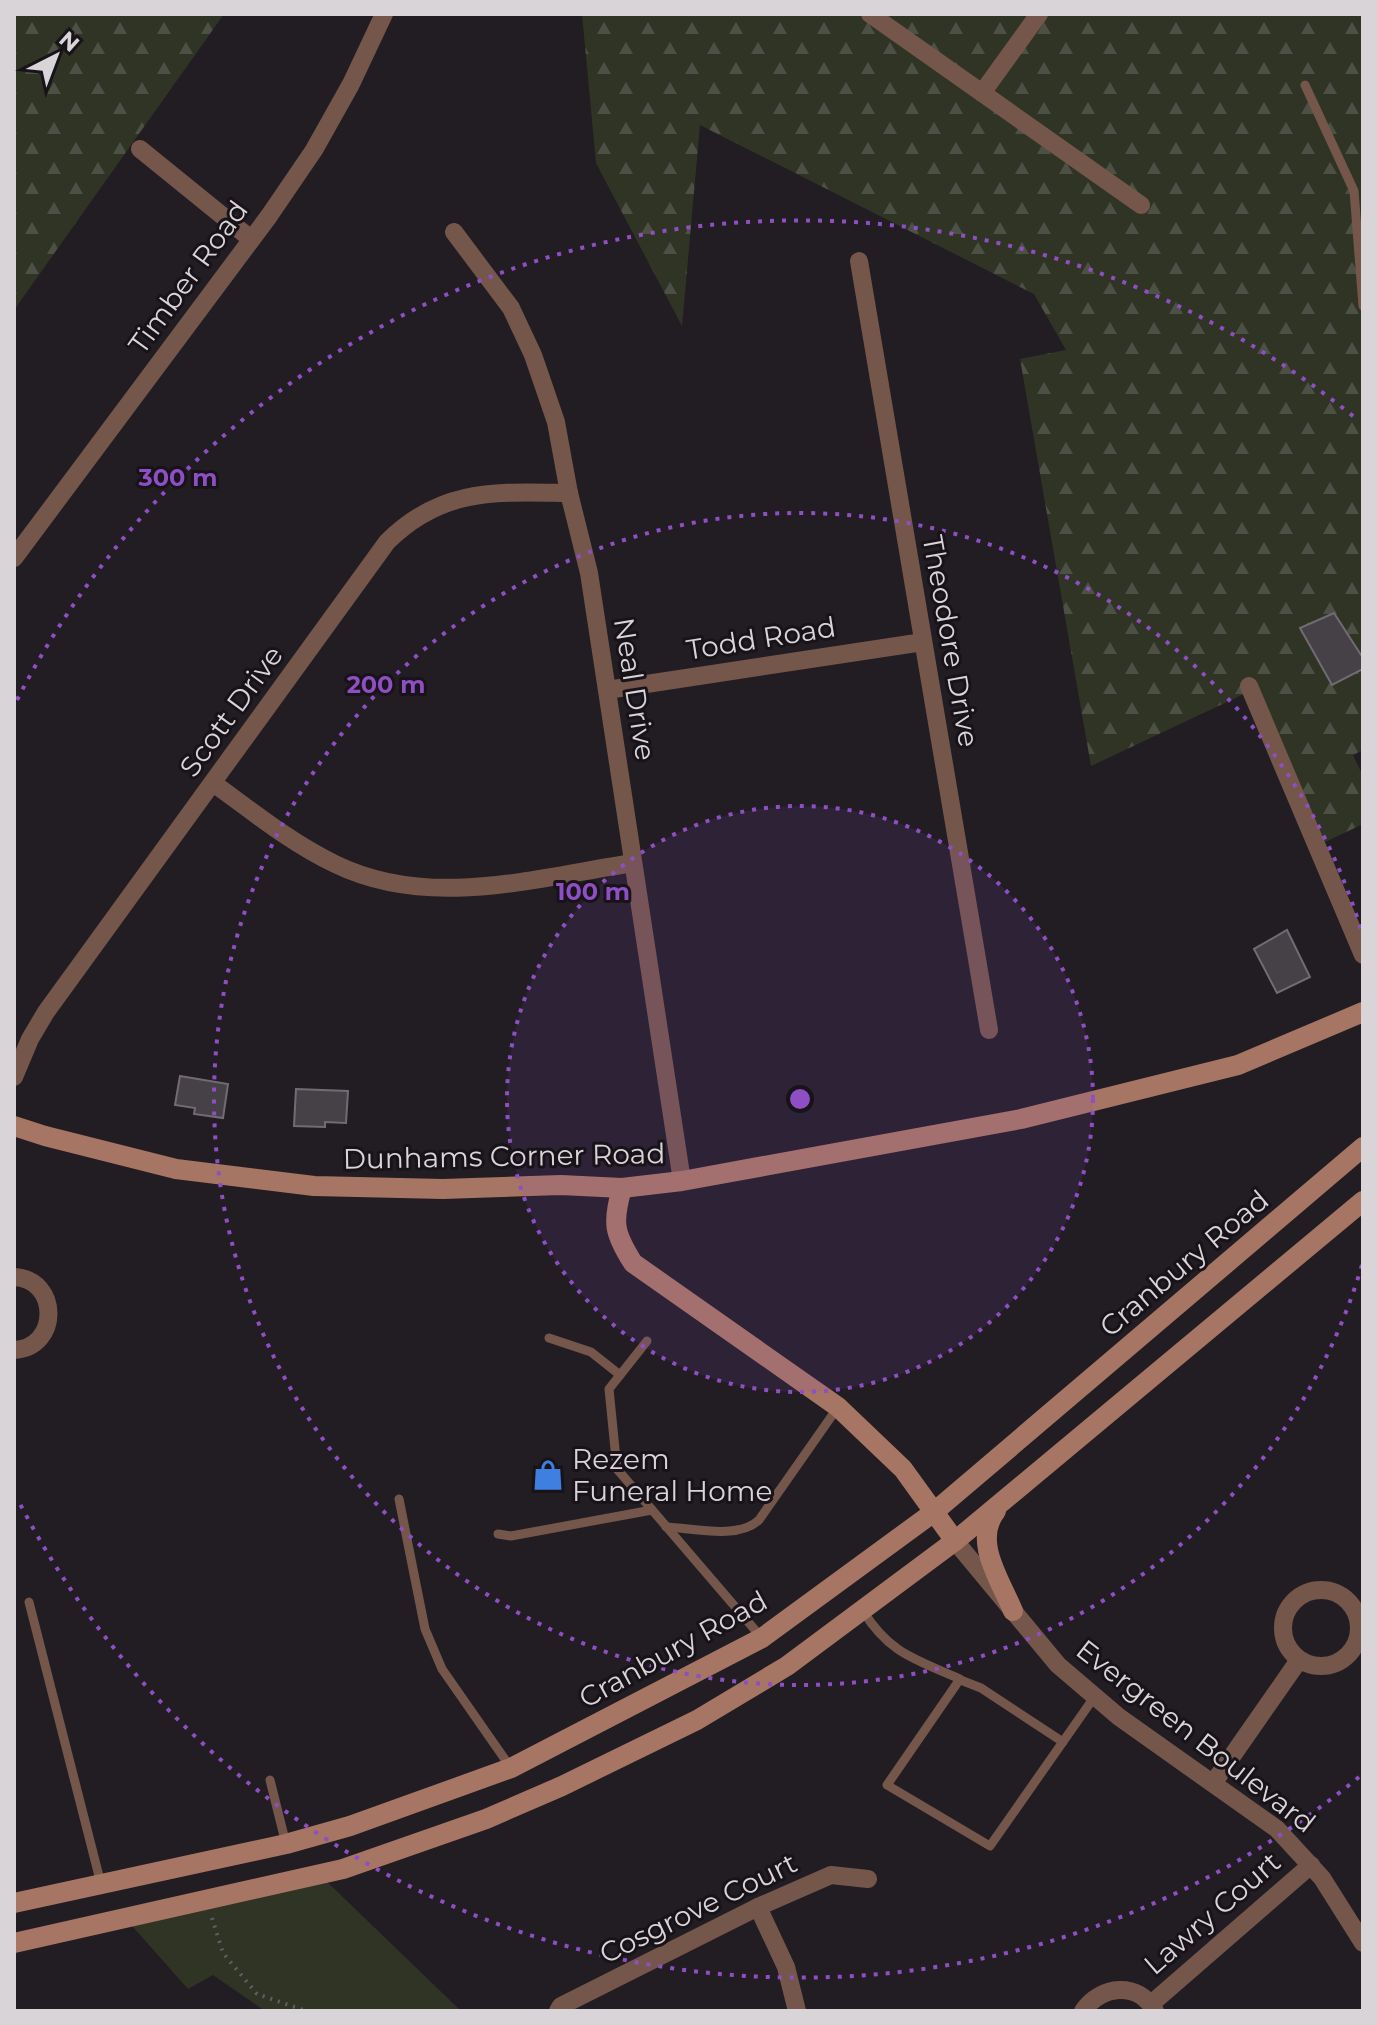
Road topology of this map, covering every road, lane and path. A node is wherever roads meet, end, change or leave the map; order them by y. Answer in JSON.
{"nodes":[{"id":1,"x":384,"y":14,"type":"edge"},
{"id":2,"x":870,"y":14,"type":"edge"},
{"id":3,"x":1039,"y":14,"type":"edge"},
{"id":4,"x":1305,"y":85,"type":"dead end"},
{"id":5,"x":982,"y":93,"type":"junction"},
{"id":6,"x":140,"y":149,"type":"dead end"},
{"id":7,"x":1141,"y":205,"type":"dead end"},
{"id":8,"x":454,"y":232,"type":"dead end"},
{"id":9,"x":251,"y":239,"type":"junction"},
{"id":10,"x":859,"y":261,"type":"dead end"},
{"id":11,"x":1363,"y":306,"type":"edge"},
{"id":12,"x":569,"y":493,"type":"junction"},
{"id":13,"x":14,"y":558,"type":"edge"},
{"id":14,"x":923,"y":642,"type":"junction"},
{"id":15,"x":1249,"y":686,"type":"dead end"},
{"id":16,"x":607,"y":690,"type":"junction"},
{"id":17,"x":213,"y":783,"type":"junction"},
{"id":18,"x":633,"y":863,"type":"junction"},
{"id":19,"x":1363,"y":955,"type":"edge"},
{"id":20,"x":1363,"y":1012,"type":"edge"},
{"id":21,"x":989,"y":1030,"type":"dead end"},
{"id":22,"x":14,"y":1077,"type":"edge"},
{"id":23,"x":14,"y":1126,"type":"edge"},
{"id":24,"x":1363,"y":1147,"type":"edge"},
{"id":25,"x":682,"y":1181,"type":"junction"},
{"id":26,"x":622,"y":1188,"type":"junction"},
{"id":27,"x":1363,"y":1201,"type":"edge"},
{"id":28,"x":14,"y":1277,"type":"edge"},
{"id":29,"x":549,"y":1338,"type":"dead end"},
{"id":30,"x":647,"y":1341,"type":"dead end"},
{"id":31,"x":14,"y":1350,"type":"edge"},
{"id":32,"x":620,"y":1375,"type":"junction"},
{"id":33,"x":838,"y":1407,"type":"junction"},
{"id":34,"x":399,"y":1499,"type":"dead end"},
{"id":35,"x":1002,"y":1502,"type":"junction"},
{"id":36,"x":652,"y":1510,"type":"junction"},
{"id":37,"x":934,"y":1512,"type":"junction"},
{"id":38,"x":666,"y":1527,"type":"junction"},
{"id":39,"x":498,"y":1534,"type":"dead end"},
{"id":40,"x":955,"y":1541,"type":"junction"},
{"id":41,"x":29,"y":1602,"type":"dead end"},
{"id":42,"x":862,"y":1610,"type":"junction"},
{"id":43,"x":1013,"y":1611,"type":"junction"},
{"id":44,"x":762,"y":1638,"type":"junction"},
{"id":45,"x":1299,"y":1660,"type":"junction"},
{"id":46,"x":958,"y":1679,"type":"junction"},
{"id":47,"x":1095,"y":1696,"type":"junction"},
{"id":48,"x":1063,"y":1742,"type":"junction"},
{"id":49,"x":511,"y":1768,"type":"junction"},
{"id":50,"x":270,"y":1780,"type":"dead end"},
{"id":51,"x":1214,"y":1782,"type":"junction"},
{"id":52,"x":286,"y":1844,"type":"junction"},
{"id":53,"x":1311,"y":1865,"type":"junction"},
{"id":54,"x":868,"y":1879,"type":"dead end"},
{"id":55,"x":101,"y":1884,"type":"junction"},
{"id":56,"x":206,"y":1901,"type":"junction"},
{"id":57,"x":14,"y":1903,"type":"edge"},
{"id":58,"x":758,"y":1907,"type":"junction"},
{"id":59,"x":14,"y":1943,"type":"edge"},
{"id":60,"x":1363,"y":1943,"type":"edge"},
{"id":61,"x":1153,"y":2008,"type":"edge"},
{"id":62,"x":306,"y":2011,"type":"edge"},
{"id":63,"x":558,"y":2011,"type":"edge"},
{"id":64,"x":797,"y":2011,"type":"edge"},
{"id":65,"x":1083,"y":2011,"type":"edge"}],
"edges":[{"from":1,"to":9,"type":"street","name":"Timber Road"},
{"from":2,"to":5,"type":"street"},
{"from":3,"to":5,"type":"street"},
{"from":4,"to":11,"type":"lane"},
{"from":5,"to":7,"type":"street"},
{"from":6,"to":9,"type":"street"},
{"from":8,"to":12,"type":"street","name":"Neal Drive"},
{"from":9,"to":13,"type":"street","name":"Timber Road"},
{"from":10,"to":14,"type":"street","name":"Theodore Drive"},
{"from":12,"to":16,"type":"street","name":"Neal Drive"},
{"from":12,"to":17,"type":"street","name":"Scott Drive"},
{"from":14,"to":16,"type":"street","name":"Todd Road"},
{"from":14,"to":21,"type":"street","name":"Theodore Drive"},
{"from":15,"to":19,"type":"street"},
{"from":16,"to":18,"type":"street","name":"Neal Drive"},
{"from":17,"to":18,"type":"street"},
{"from":17,"to":22,"type":"street","name":"Scott Drive"},
{"from":18,"to":25,"type":"street","name":"Neal Drive"},
{"from":20,"to":25,"type":"main road","name":"Dunhams Corner Road"},
{"from":23,"to":26,"type":"main road","name":"Dunhams Corner Road"},
{"from":24,"to":37,"type":"main road","name":"Cranbury Road"},
{"from":25,"to":26,"type":"main road","name":"Dunhams Corner Road"},
{"from":26,"to":33,"type":"main road"},
{"from":27,"to":35,"type":"main road"},
{"from":28,"to":31,"type":"street"},
{"from":29,"to":32,"type":"lane"},
{"from":30,"to":32,"type":"lane"},
{"from":32,"to":36,"type":"lane"},
{"from":33,"to":37,"type":"main road"},
{"from":33,"to":38,"type":"lane"},
{"from":34,"to":49,"type":"lane"},
{"from":35,"to":40,"type":"main road"},
{"from":35,"to":43,"type":"main road"},
{"from":36,"to":38,"type":"lane"},
{"from":36,"to":39,"type":"lane"},
{"from":37,"to":40,"type":"main road"},
{"from":37,"to":44,"type":"main road","name":"Cranbury Road"},
{"from":38,"to":44,"type":"lane"},
{"from":40,"to":42,"type":"main road"},
{"from":40,"to":43,"type":"street","name":"Evergreen Boulevard"},
{"from":41,"to":55,"type":"lane"},
{"from":42,"to":46,"type":"lane"},
{"from":42,"to":56,"type":"main road"},
{"from":43,"to":47,"type":"street","name":"Evergreen Boulevard"},
{"from":44,"to":49,"type":"main road","name":"Cranbury Road"},
{"from":45,"to":45,"type":"street"},
{"from":45,"to":51,"type":"street"},
{"from":46,"to":48,"type":"lane"},
{"from":46,"to":48,"type":"lane"},
{"from":47,"to":48,"type":"lane"},
{"from":47,"to":51,"type":"street","name":"Evergreen Boulevard"},
{"from":49,"to":52,"type":"main road","name":"Cranbury Road"},
{"from":50,"to":52,"type":"lane"},
{"from":51,"to":53,"type":"street","name":"Evergreen Boulevard"},
{"from":52,"to":55,"type":"main road","name":"Cranbury Road"},
{"from":53,"to":60,"type":"street","name":"Evergreen Boulevard"},
{"from":53,"to":61,"type":"street","name":"Lawry Court"},
{"from":54,"to":58,"type":"street","name":"Cosgrove Court"},
{"from":55,"to":57,"type":"main road","name":"Cranbury Road"},
{"from":56,"to":59,"type":"main road"},
{"from":56,"to":62,"type":"path"},
{"from":58,"to":63,"type":"street","name":"Cosgrove Court"},
{"from":58,"to":64,"type":"street"},
{"from":61,"to":65,"type":"street","name":"Lawry Court"}]}
